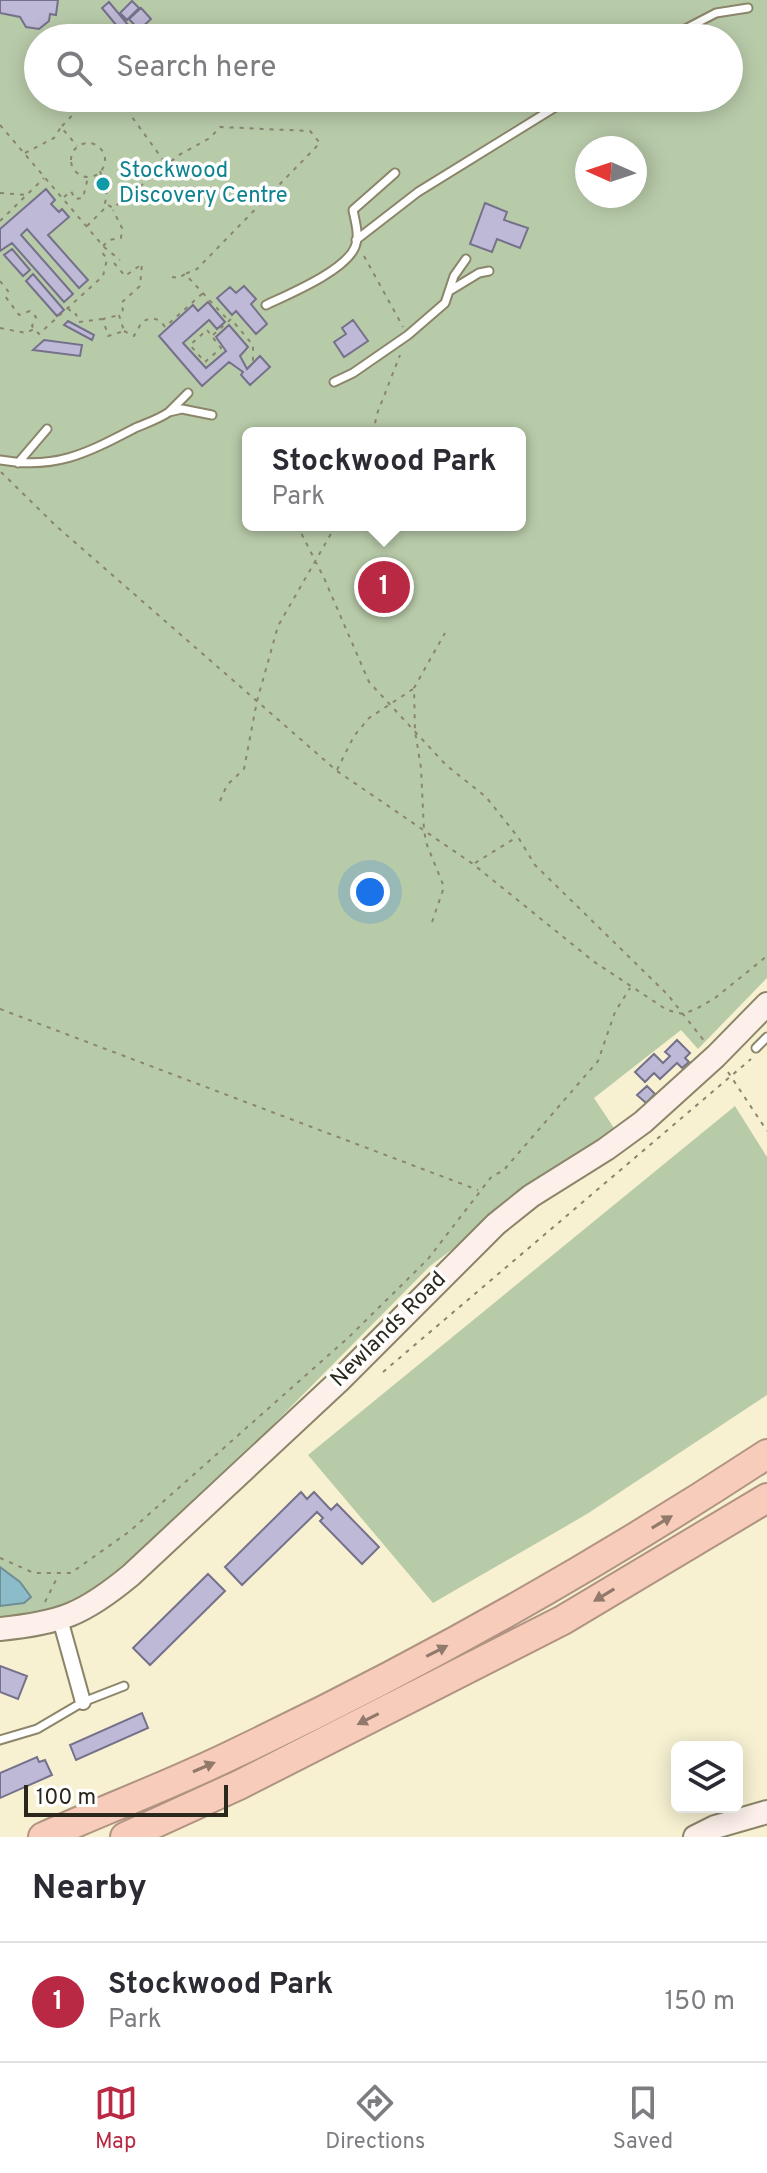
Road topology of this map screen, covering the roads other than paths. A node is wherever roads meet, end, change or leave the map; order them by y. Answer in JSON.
{"nodes":[{"id":1,"x":748,"y":8,"type":"dead end"},
{"id":2,"x":695,"y":24,"type":"edge"},
{"id":3,"x":547,"y":112,"type":"edge"},
{"id":4,"x":395,"y":173,"type":"dead end"},
{"id":5,"x":356,"y":240,"type":"junction"},
{"id":6,"x":466,"y":259,"type":"dead end"},
{"id":7,"x":489,"y":271,"type":"dead end"},
{"id":8,"x":451,"y":290,"type":"junction"},
{"id":9,"x":266,"y":305,"type":"dead end"},
{"id":10,"x":334,"y":382,"type":"dead end"},
{"id":11,"x":188,"y":393,"type":"dead end"},
{"id":12,"x":169,"y":412,"type":"junction"},
{"id":13,"x":212,"y":415,"type":"dead end"},
{"id":14,"x":47,"y":429,"type":"dead end"},
{"id":15,"x":0,"y":460,"type":"edge"},
{"id":16,"x":18,"y":463,"type":"junction"},
{"id":17,"x":767,"y":1004,"type":"edge"},
{"id":18,"x":767,"y":1037,"type":"edge"},
{"id":19,"x":756,"y":1048,"type":"road end"},
{"id":20,"x":767,"y":1454,"type":"edge"},
{"id":21,"x":767,"y":1498,"type":"edge"},
{"id":22,"x":52,"y":1621,"type":"junction"},
{"id":23,"x":0,"y":1629,"type":"edge"},
{"id":24,"x":124,"y":1686,"type":"dead end"},
{"id":25,"x":83,"y":1702,"type":"junction"},
{"id":26,"x":0,"y":1740,"type":"edge"},
{"id":27,"x":767,"y":1812,"type":"edge"},
{"id":28,"x":43,"y":1837,"type":"edge"},
{"id":29,"x":125,"y":1837,"type":"edge"},
{"id":30,"x":695,"y":1837,"type":"edge"}],
"edges":[{"from":1,"to":2,"type":"lane"},
{"from":3,"to":5,"type":"lane"},
{"from":4,"to":5,"type":"lane"},
{"from":5,"to":9,"type":"lane"},
{"from":6,"to":8,"type":"lane"},
{"from":7,"to":8,"type":"lane"},
{"from":8,"to":10,"type":"lane"},
{"from":11,"to":12,"type":"lane"},
{"from":12,"to":13,"type":"lane"},
{"from":12,"to":16,"type":"lane"},
{"from":14,"to":16,"type":"lane"},
{"from":15,"to":16,"type":"lane"},
{"from":17,"to":22,"type":"main road","name":"Newlands Road"},
{"from":18,"to":19,"type":"lane"},
{"from":28,"to":20,"type":"highway","one_way":true},
{"from":21,"to":29,"type":"highway","one_way":true},
{"from":22,"to":23,"type":"main road","name":"Newlands Road"},
{"from":22,"to":25,"type":"street"},
{"from":24,"to":25,"type":"lane"},
{"from":25,"to":26,"type":"lane"},
{"from":27,"to":30,"type":"main road"}]}
